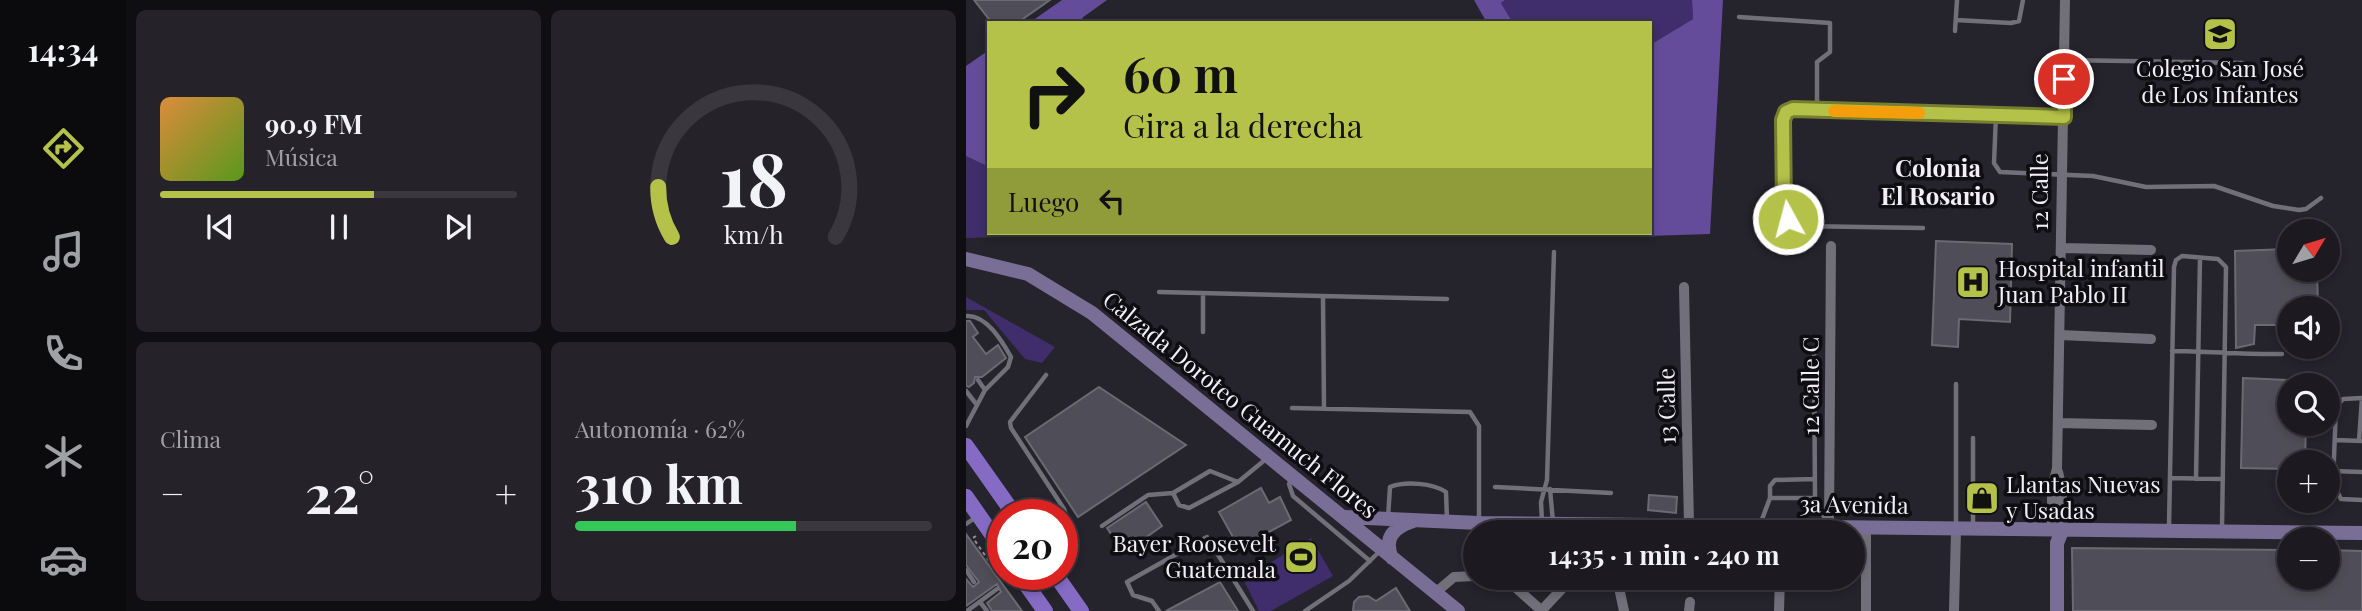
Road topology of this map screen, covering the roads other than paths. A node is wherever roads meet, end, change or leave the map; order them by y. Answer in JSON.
{"nodes":[{"id":1,"x":1957,"y":0,"type":"edge"},
{"id":2,"x":2023,"y":0,"type":"edge"},
{"id":3,"x":2066,"y":0,"type":"edge"},
{"id":4,"x":1739,"y":17,"type":"dead end"},
{"id":5,"x":1956,"y":20,"type":"junction"},
{"id":6,"x":1955,"y":31,"type":"dead end"},
{"id":7,"x":2065,"y":60,"type":"junction"},
{"id":8,"x":2243,"y":63,"type":"dead end"},
{"id":9,"x":1817,"y":110,"type":"junction"},
{"id":10,"x":1996,"y":115,"type":"junction"},
{"id":11,"x":2064,"y":117,"type":"junction"},
{"id":12,"x":2063,"y":176,"type":"junction"},
{"id":13,"x":2321,"y":198,"type":"dead end"},
{"id":14,"x":1923,"y":228,"type":"dead end"},
{"id":15,"x":1831,"y":246,"type":"dead end"},
{"id":16,"x":2063,"y":248,"type":"junction"},
{"id":17,"x":2151,"y":250,"type":"dead end"},
{"id":18,"x":1555,"y":252,"type":"dead end"},
{"id":19,"x":2200,"y":258,"type":"junction"},
{"id":20,"x":970,"y":261,"type":"edge"},
{"id":21,"x":1684,"y":287,"type":"dead end"},
{"id":22,"x":1159,"y":292,"type":"dead end"},
{"id":23,"x":1203,"y":295,"type":"junction"},
{"id":24,"x":1323,"y":298,"type":"junction"},
{"id":25,"x":1447,"y":299,"type":"dead end"},
{"id":26,"x":966,"y":316,"type":"edge"},
{"id":27,"x":1203,"y":332,"type":"dead end"},
{"id":28,"x":2060,"y":335,"type":"junction"},
{"id":29,"x":2151,"y":339,"type":"dead end"},
{"id":30,"x":1814,"y":347,"type":"dead end"},
{"id":31,"x":2172,"y":351,"type":"junction"},
{"id":32,"x":2198,"y":351,"type":"junction"},
{"id":33,"x":2223,"y":351,"type":"junction"},
{"id":34,"x":2277,"y":354,"type":"edge"},
{"id":35,"x":1046,"y":375,"type":"dead end"},
{"id":36,"x":978,"y":380,"type":"dead end"},
{"id":37,"x":1956,"y":384,"type":"dead end"},
{"id":38,"x":985,"y":390,"type":"junction"},
{"id":39,"x":966,"y":391,"type":"edge"},
{"id":40,"x":977,"y":405,"type":"junction"},
{"id":41,"x":1292,"y":408,"type":"dead end"},
{"id":42,"x":1324,"y":408,"type":"junction"},
{"id":43,"x":2058,"y":423,"type":"junction"},
{"id":44,"x":2152,"y":425,"type":"dead end"},
{"id":45,"x":966,"y":426,"type":"edge"},
{"id":46,"x":1973,"y":438,"type":"dead end"},
{"id":47,"x":2335,"y":440,"type":"junction"},
{"id":48,"x":2361,"y":441,"type":"edge"},
{"id":49,"x":966,"y":446,"type":"edge"},
{"id":50,"x":2334,"y":450,"type":"edge"},
{"id":51,"x":1269,"y":456,"type":"junction"},
{"id":52,"x":2340,"y":471,"type":"edge"},
{"id":53,"x":2362,"y":472,"type":"edge"},
{"id":54,"x":1293,"y":475,"type":"junction"},
{"id":55,"x":2170,"y":478,"type":"junction"},
{"id":56,"x":1814,"y":479,"type":"junction"},
{"id":57,"x":2196,"y":479,"type":"junction"},
{"id":58,"x":2221,"y":479,"type":"junction"},
{"id":59,"x":1238,"y":482,"type":"junction"},
{"id":60,"x":1495,"y":487,"type":"dead end"},
{"id":61,"x":1547,"y":490,"type":"junction"},
{"id":62,"x":1173,"y":493,"type":"junction"},
{"id":63,"x":1611,"y":493,"type":"dead end"},
{"id":64,"x":2340,"y":497,"type":"edge"},
{"id":65,"x":1770,"y":498,"type":"junction"},
{"id":66,"x":1815,"y":498,"type":"junction"},
{"id":67,"x":1003,"y":499,"type":"edge"},
{"id":68,"x":1056,"y":499,"type":"edge"},
{"id":69,"x":2362,"y":500,"type":"edge"},
{"id":70,"x":970,"y":510,"type":"edge"},
{"id":71,"x":1345,"y":517,"type":"junction"},
{"id":72,"x":1388,"y":519,"type":"junction"},
{"id":73,"x":1418,"y":520,"type":"junction"},
{"id":74,"x":1479,"y":520,"type":"edge"},
{"id":75,"x":1548,"y":520,"type":"edge"},
{"id":76,"x":1548,"y":520,"type":"edge"},
{"id":77,"x":1689,"y":520,"type":"edge"},
{"id":78,"x":1762,"y":520,"type":"edge"},
{"id":79,"x":1826,"y":520,"type":"edge"},
{"id":80,"x":1829,"y":520,"type":"edge"},
{"id":81,"x":1447,"y":521,"type":"junction"},
{"id":82,"x":1463,"y":522,"type":"edge"},
{"id":83,"x":1102,"y":526,"type":"dead end"},
{"id":84,"x":1866,"y":527,"type":"joint"},
{"id":85,"x":1956,"y":530,"type":"junction"},
{"id":86,"x":1973,"y":530,"type":"junction"},
{"id":87,"x":987,"y":531,"type":"edge"},
{"id":88,"x":2169,"y":532,"type":"junction"},
{"id":89,"x":2222,"y":532,"type":"junction"},
{"id":90,"x":2362,"y":533,"type":"edge"},
{"id":91,"x":2057,"y":535,"type":"junction"},
{"id":92,"x":1387,"y":554,"type":"junction"},
{"id":93,"x":1370,"y":561,"type":"junction"},
{"id":94,"x":966,"y":570,"type":"edge"},
{"id":95,"x":1463,"y":577,"type":"edge"},
{"id":96,"x":974,"y":583,"type":"dead end"},
{"id":97,"x":996,"y":590,"type":"edge"},
{"id":98,"x":1028,"y":590,"type":"edge"},
{"id":99,"x":1066,"y":590,"type":"edge"},
{"id":100,"x":1518,"y":590,"type":"edge"},
{"id":101,"x":1562,"y":590,"type":"edge"},
{"id":102,"x":1620,"y":590,"type":"edge"},
{"id":103,"x":1780,"y":590,"type":"edge"},
{"id":104,"x":1435,"y":593,"type":"junction"},
{"id":105,"x":980,"y":602,"type":"junction"},
{"id":106,"x":1038,"y":608,"type":"edge"},
{"id":107,"x":967,"y":611,"type":"edge"},
{"id":108,"x":987,"y":611,"type":"edge"},
{"id":109,"x":1081,"y":611,"type":"edge"},
{"id":110,"x":1158,"y":611,"type":"edge"},
{"id":111,"x":1253,"y":611,"type":"edge"},
{"id":112,"x":1305,"y":611,"type":"edge"},
{"id":113,"x":1458,"y":611,"type":"edge"},
{"id":114,"x":1542,"y":611,"type":"edge"},
{"id":115,"x":1624,"y":611,"type":"edge"},
{"id":116,"x":1779,"y":611,"type":"edge"},
{"id":117,"x":1866,"y":611,"type":"edge"},
{"id":118,"x":1954,"y":611,"type":"edge"},
{"id":119,"x":2057,"y":611,"type":"edge"}],
"edges":[{"from":1,"to":5,"type":"lane"},
{"from":2,"to":5,"type":"lane"},
{"from":3,"to":7,"type":"street","name":"12 Calle"},
{"from":4,"to":9,"type":"lane"},
{"from":5,"to":6,"type":"lane"},
{"from":7,"to":8,"type":"lane"},
{"from":7,"to":11,"type":"street","name":"12 Calle"},
{"from":9,"to":10,"type":"lane"},
{"from":9,"to":14,"type":"lane"},
{"from":10,"to":11,"type":"lane"},
{"from":10,"to":12,"type":"lane"},
{"from":11,"to":12,"type":"street","name":"12 Calle"},
{"from":12,"to":13,"type":"lane"},
{"from":12,"to":16,"type":"street","name":"12 Calle"},
{"from":15,"to":80,"type":"street","name":"12 Calle C"},
{"from":16,"to":17,"type":"street"},
{"from":16,"to":28,"type":"street","name":"12 Calle"},
{"from":18,"to":61,"type":"lane"},
{"from":19,"to":31,"type":"lane"},
{"from":19,"to":32,"type":"lane"},
{"from":19,"to":33,"type":"lane"},
{"from":20,"to":51,"type":"main road","name":"Calzada Doroteo Guamuch Flores"},
{"from":21,"to":77,"type":"street","name":"13 Calle"},
{"from":22,"to":23,"type":"lane"},
{"from":23,"to":24,"type":"lane"},
{"from":23,"to":27,"type":"lane"},
{"from":24,"to":25,"type":"lane"},
{"from":24,"to":42,"type":"lane"},
{"from":26,"to":38,"type":"lane"},
{"from":28,"to":29,"type":"street"},
{"from":28,"to":43,"type":"street","name":"12 Calle"},
{"from":30,"to":56,"type":"lane"},
{"from":31,"to":32,"type":"lane"},
{"from":31,"to":55,"type":"lane"},
{"from":32,"to":33,"type":"lane"},
{"from":32,"to":57,"type":"lane"},
{"from":33,"to":34,"type":"lane"},
{"from":33,"to":58,"type":"lane"},
{"from":35,"to":68,"type":"lane"},
{"from":36,"to":38,"type":"lane"},
{"from":37,"to":85,"type":"lane"},
{"from":38,"to":40,"type":"lane"},
{"from":39,"to":40,"type":"lane"},
{"from":40,"to":45,"type":"lane"},
{"from":41,"to":42,"type":"lane"},
{"from":42,"to":74,"type":"lane"},
{"from":43,"to":44,"type":"street"},
{"from":43,"to":91,"type":"street","name":"12 Calle"},
{"from":46,"to":86,"type":"lane"},
{"from":47,"to":48,"type":"lane"},
{"from":47,"to":48,"type":"lane"},
{"from":47,"to":50,"type":"lane"},
{"from":49,"to":67,"type":"highway"},
{"from":51,"to":54,"type":"main road","name":"Calzada Doroteo Guamuch Flores"},
{"from":51,"to":59,"type":"lane"},
{"from":52,"to":53,"type":"lane"},
{"from":54,"to":71,"type":"main road","name":"Calzada Doroteo Guamuch Flores"},
{"from":54,"to":93,"type":"lane"},
{"from":55,"to":57,"type":"lane"},
{"from":55,"to":88,"type":"lane"},
{"from":56,"to":65,"type":"lane"},
{"from":56,"to":66,"type":"lane"},
{"from":57,"to":58,"type":"lane"},
{"from":58,"to":89,"type":"lane"},
{"from":59,"to":62,"type":"lane"},
{"from":59,"to":62,"type":"lane"},
{"from":60,"to":61,"type":"lane"},
{"from":61,"to":63,"type":"lane"},
{"from":61,"to":75,"type":"lane"},
{"from":61,"to":76,"type":"lane"},
{"from":62,"to":83,"type":"lane"},
{"from":64,"to":69,"type":"lane"},
{"from":65,"to":66,"type":"lane"},
{"from":65,"to":78,"type":"lane"},
{"from":66,"to":79,"type":"lane"},
{"from":70,"to":87,"type":"highway"},
{"from":71,"to":72,"type":"main road","name":"3a Avenida"},
{"from":71,"to":92,"type":"main road","name":"Calzada Doroteo Guamuch Flores"},
{"from":72,"to":73,"type":"main road","name":"3a Avenida"},
{"from":72,"to":81,"type":"lane"},
{"from":73,"to":81,"type":"main road","name":"3a Avenida"},
{"from":73,"to":92,"type":"main road"},
{"from":81,"to":82,"type":"main road","name":"3a Avenida"},
{"from":84,"to":85,"type":"main road","name":"3a Avenida"},
{"from":84,"to":117,"type":"street"},
{"from":85,"to":86,"type":"main road","name":"3a Avenida"},
{"from":85,"to":118,"type":"street"},
{"from":86,"to":91,"type":"main road","name":"3a Avenida"},
{"from":88,"to":89,"type":"main road","name":"3a Avenida"},
{"from":88,"to":91,"type":"main road","name":"3a Avenida"},
{"from":89,"to":90,"type":"main road","name":"3a Avenida"},
{"from":91,"to":119,"type":"main road","name":"12 Calle"},
{"from":92,"to":93,"type":"lane"},
{"from":92,"to":104,"type":"main road","name":"Calzada Doroteo Guamuch Flores"},
{"from":93,"to":112,"type":"lane"},
{"from":94,"to":96,"type":"lane"},
{"from":95,"to":104,"type":"street"},
{"from":97,"to":105,"type":"lane"},
{"from":98,"to":106,"type":"highway"},
{"from":99,"to":109,"type":"highway"},
{"from":100,"to":114,"type":"street"},
{"from":101,"to":114,"type":"street"},
{"from":102,"to":115,"type":"street"},
{"from":103,"to":116,"type":"street"},
{"from":104,"to":113,"type":"main road","name":"Calzada Doroteo Guamuch Flores"},
{"from":105,"to":107,"type":"lane"},
{"from":105,"to":108,"type":"lane"},
{"from":110,"to":111,"type":"lane"}]}
